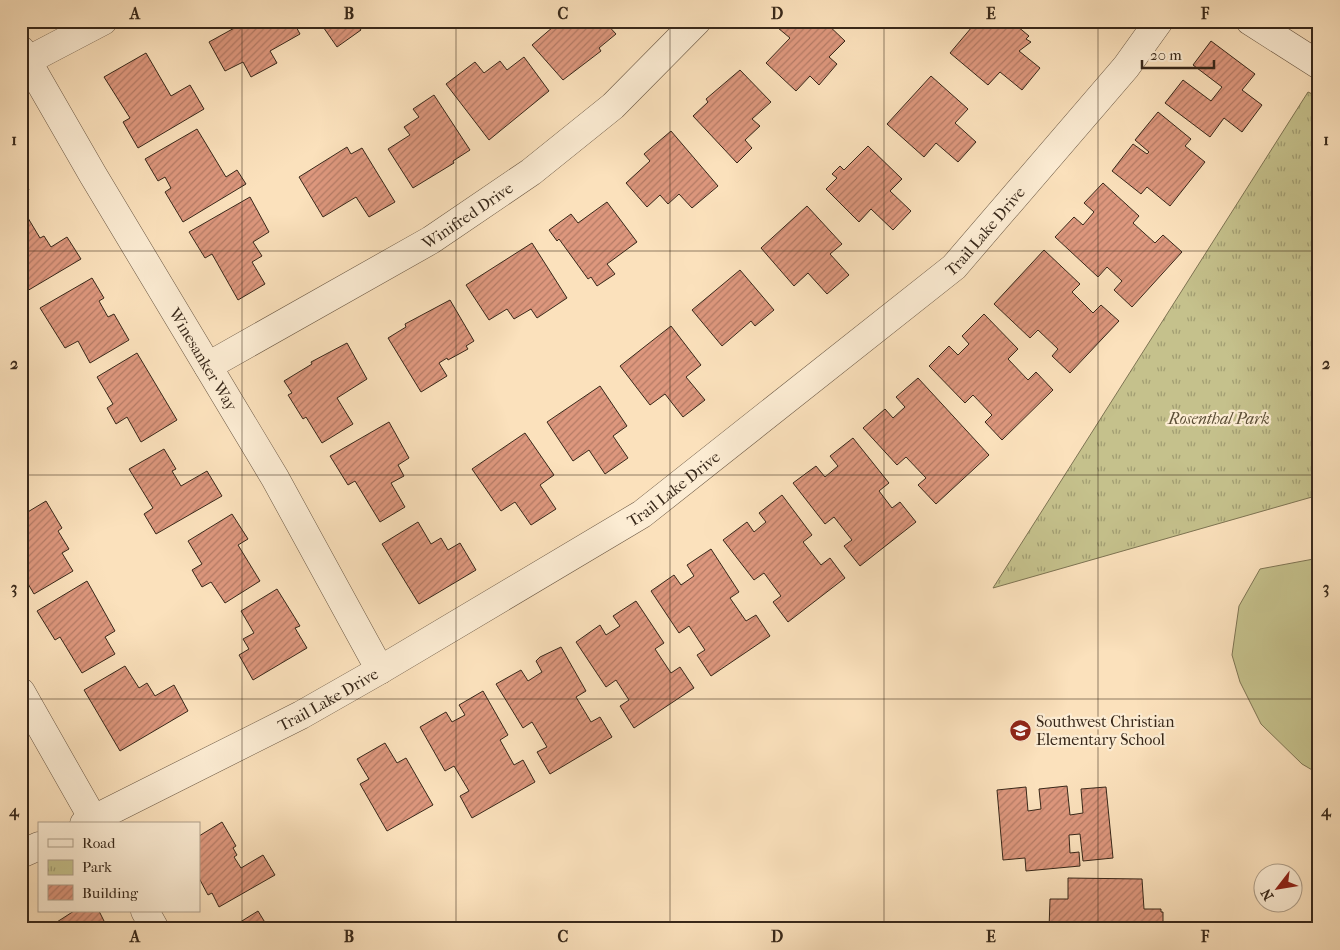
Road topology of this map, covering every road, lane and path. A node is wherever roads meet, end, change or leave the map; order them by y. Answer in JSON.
{"nodes":[{"id":1,"x":103,"y":21,"type":"edge"},
{"id":2,"x":696,"y":21,"type":"edge"},
{"id":3,"x":1159,"y":21,"type":"edge"},
{"id":4,"x":1250,"y":21,"type":"edge"},
{"id":5,"x":23,"y":58,"type":"edge"},
{"id":6,"x":1319,"y":65,"type":"edge"},
{"id":7,"x":208,"y":366,"type":"junction"},
{"id":8,"x":380,"y":670,"type":"junction"},
{"id":9,"x":21,"y":692,"type":"edge"},
{"id":10,"x":91,"y":822,"type":"edge"},
{"id":11,"x":38,"y":846,"type":"edge"},
{"id":12,"x":21,"y":854,"type":"edge"},
{"id":13,"x":146,"y":912,"type":"edge"},
{"id":14,"x":155,"y":929,"type":"edge"}],
"edges":[{"from":1,"to":5,"type":"street"},
{"from":2,"to":7,"type":"street","name":"Winifred Drive"},
{"from":3,"to":8,"type":"street","name":"Trail Lake Drive"},
{"from":4,"to":6,"type":"street"},
{"from":5,"to":7,"type":"street","name":"Winesanker Way"},
{"from":7,"to":8,"type":"street","name":"Winesanker Way"},
{"from":8,"to":10,"type":"street","name":"Trail Lake Drive"},
{"from":9,"to":10,"type":"street"},
{"from":11,"to":12,"type":"street"},
{"from":13,"to":14,"type":"street"}]}
